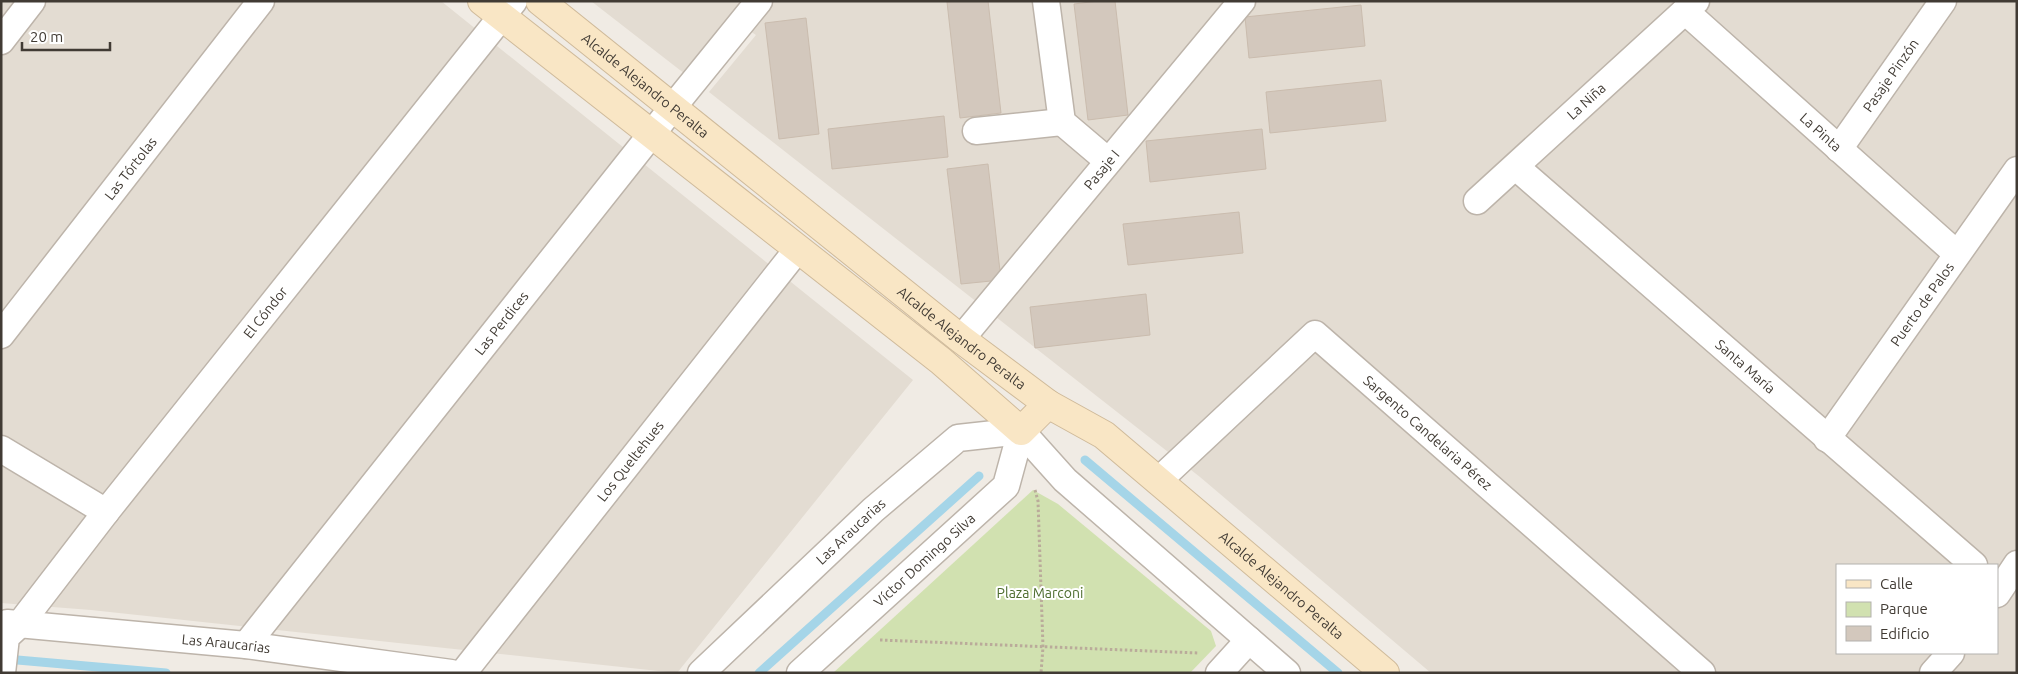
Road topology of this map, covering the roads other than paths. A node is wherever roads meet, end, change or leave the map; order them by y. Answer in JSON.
{"nodes":[{"id":1,"x":32,"y":1,"type":"edge"},
{"id":2,"x":261,"y":1,"type":"edge"},
{"id":3,"x":540,"y":1,"type":"edge"},
{"id":4,"x":759,"y":1,"type":"edge"},
{"id":5,"x":1046,"y":1,"type":"edge"},
{"id":6,"x":1242,"y":1,"type":"edge"},
{"id":7,"x":1943,"y":1,"type":"edge"},
{"id":8,"x":1691,"y":6,"type":"edge"},
{"id":9,"x":499,"y":7,"type":"edge"},
{"id":10,"x":1,"y":41,"type":"edge"},
{"id":11,"x":673,"y":107,"type":"junction"},
{"id":12,"x":1062,"y":122,"type":"junction"},
{"id":13,"x":976,"y":131,"type":"dead end"},
{"id":14,"x":651,"y":135,"type":"junction"},
{"id":15,"x":1839,"y":149,"type":"junction"},
{"id":16,"x":1108,"y":161,"type":"junction"},
{"id":17,"x":1516,"y":167,"type":"junction"},
{"id":18,"x":2017,"y":170,"type":"edge"},
{"id":19,"x":1477,"y":201,"type":"dead end"},
{"id":20,"x":798,"y":250,"type":"junction"},
{"id":21,"x":1957,"y":254,"type":"junction"},
{"id":22,"x":1,"y":335,"type":"edge"},
{"id":23,"x":961,"y":339,"type":"junction"},
{"id":24,"x":1048,"y":404,"type":"junction"},
{"id":25,"x":1021,"y":431,"type":"junction"},
{"id":26,"x":1827,"y":439,"type":"junction"},
{"id":27,"x":1,"y":449,"type":"edge"},
{"id":28,"x":1158,"y":481,"type":"junction"},
{"id":29,"x":106,"y":512,"type":"junction"},
{"id":30,"x":1973,"y":564,"type":"edge"},
{"id":31,"x":2017,"y":564,"type":"edge"},
{"id":32,"x":2003,"y":592,"type":"edge"},
{"id":33,"x":9,"y":628,"type":"edge"},
{"id":34,"x":1249,"y":640,"type":"junction"},
{"id":35,"x":246,"y":645,"type":"junction"},
{"id":36,"x":1950,"y":654,"type":"edge"},
{"id":37,"x":2,"y":673,"type":"edge"},
{"id":38,"x":451,"y":673,"type":"edge"},
{"id":39,"x":463,"y":673,"type":"edge"},
{"id":40,"x":700,"y":673,"type":"edge"},
{"id":41,"x":800,"y":673,"type":"edge"},
{"id":42,"x":1219,"y":673,"type":"edge"},
{"id":43,"x":1288,"y":673,"type":"edge"},
{"id":44,"x":1385,"y":673,"type":"edge"},
{"id":45,"x":1702,"y":673,"type":"edge"},
{"id":46,"x":1933,"y":673,"type":"edge"}],
"edges":[{"from":1,"to":10,"type":"street"},
{"from":2,"to":22,"type":"street","name":"Las Tórtolas"},
{"from":3,"to":11,"type":"main road","name":"Alcalde Alejandro Peralta"},
{"from":4,"to":11,"type":"street","name":"Las Perdices"},
{"from":5,"to":12,"type":"street"},
{"from":6,"to":16,"type":"street","name":"Pasaje I"},
{"from":7,"to":15,"type":"street","name":"Pasaje Pinzón"},
{"from":8,"to":15,"type":"street","name":"La Pinta"},
{"from":8,"to":17,"type":"street","name":"La Niña"},
{"from":9,"to":14,"type":"main road"},
{"from":9,"to":29,"type":"street","name":"El Cóndor"},
{"from":11,"to":14,"type":"street","name":"Las Perdices"},
{"from":11,"to":23,"type":"main road","name":"Alcalde Alejandro Peralta"},
{"from":12,"to":13,"type":"street"},
{"from":12,"to":16,"type":"street"},
{"from":14,"to":20,"type":"main road"},
{"from":14,"to":35,"type":"street","name":"Las Perdices"},
{"from":15,"to":21,"type":"street","name":"La Pinta"},
{"from":16,"to":23,"type":"street","name":"Pasaje I"},
{"from":17,"to":19,"type":"street","name":"La Niña"},
{"from":17,"to":26,"type":"street","name":"Santa María"},
{"from":18,"to":21,"type":"street","name":"Puerto de Palos"},
{"from":20,"to":25,"type":"main road"},
{"from":20,"to":39,"type":"street","name":"Los Queltehues"},
{"from":21,"to":26,"type":"street","name":"Puerto de Palos"},
{"from":23,"to":24,"type":"main road","name":"Alcalde Alejandro Peralta"},
{"from":24,"to":25,"type":"main road"},
{"from":24,"to":28,"type":"main road","name":"Alcalde Alejandro Peralta"},
{"from":25,"to":34,"type":"street"},
{"from":25,"to":40,"type":"street","name":"Las Araucarias"},
{"from":25,"to":41,"type":"street","name":"Víctor Domingo Silva"},
{"from":26,"to":30,"type":"street","name":"Santa María"},
{"from":27,"to":29,"type":"street"},
{"from":28,"to":44,"type":"main road","name":"Alcalde Alejandro Peralta"},
{"from":28,"to":45,"type":"street","name":"Sargento Candelaria Pérez"},
{"from":29,"to":33,"type":"street","name":"El Cóndor"},
{"from":31,"to":32,"type":"street"},
{"from":33,"to":35,"type":"street","name":"Las Araucarias"},
{"from":33,"to":37,"type":"street"},
{"from":34,"to":42,"type":"street"},
{"from":34,"to":43,"type":"street"},
{"from":35,"to":38,"type":"street","name":"Las Araucarias"},
{"from":36,"to":46,"type":"street"}]}
